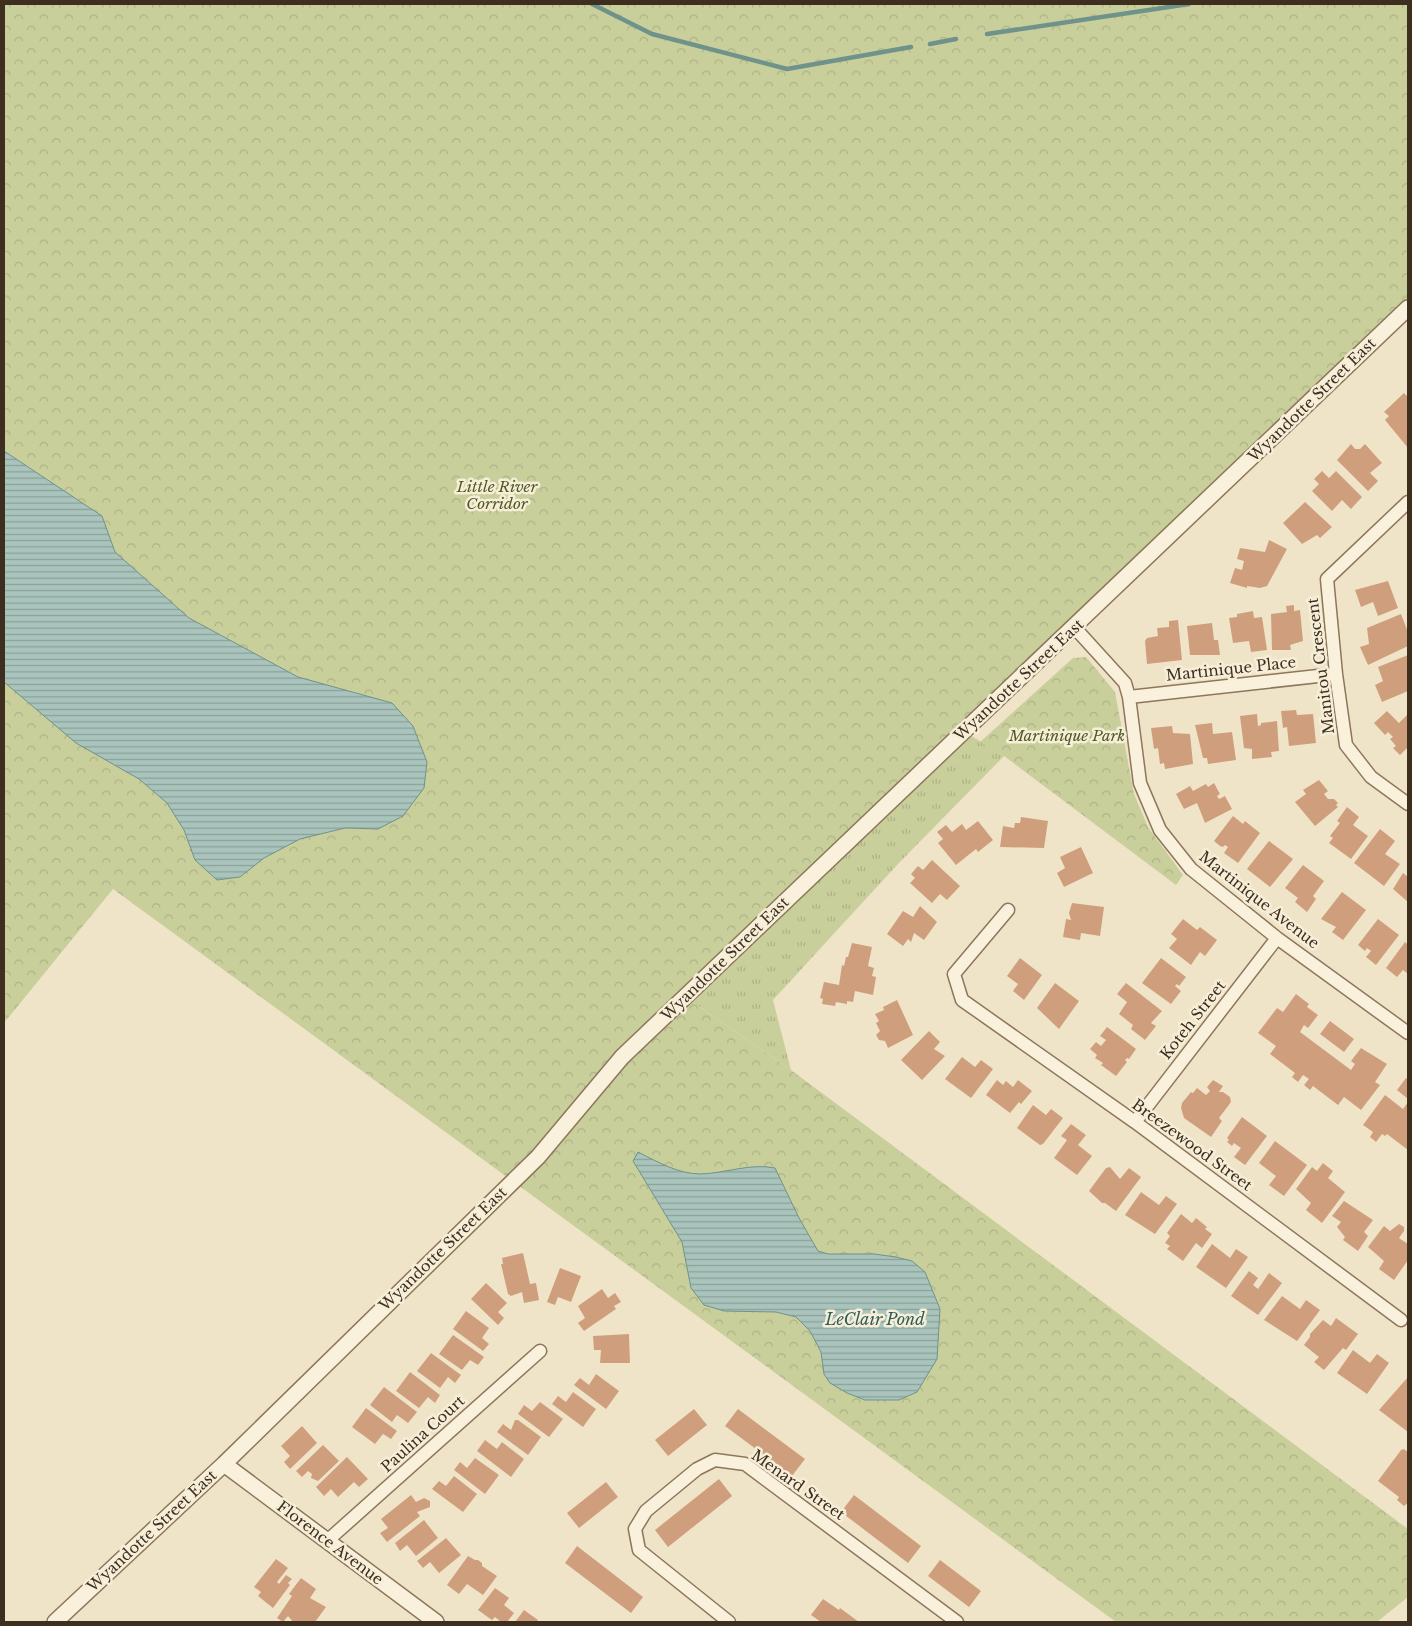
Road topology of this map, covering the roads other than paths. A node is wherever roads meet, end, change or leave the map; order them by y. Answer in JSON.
{"nodes":[{"id":1,"x":1408,"y":308,"type":"edge"},
{"id":2,"x":1408,"y":502,"type":"edge"},
{"id":3,"x":1075,"y":628,"type":"junction"},
{"id":4,"x":1336,"y":674,"type":"junction"},
{"id":5,"x":1130,"y":697,"type":"junction"},
{"id":6,"x":1408,"y":804,"type":"edge"},
{"id":7,"x":1008,"y":910,"type":"dead end"},
{"id":8,"x":1277,"y":938,"type":"junction"},
{"id":9,"x":1408,"y":1033,"type":"edge"},
{"id":10,"x":1135,"y":1122,"type":"junction"},
{"id":11,"x":1401,"y":1320,"type":"dead end"},
{"id":12,"x":540,"y":1351,"type":"dead end"},
{"id":13,"x":224,"y":1464,"type":"junction"},
{"id":14,"x":327,"y":1541,"type":"junction"},
{"id":15,"x":55,"y":1622,"type":"edge"},
{"id":16,"x":436,"y":1622,"type":"edge"},
{"id":17,"x":729,"y":1622,"type":"edge"},
{"id":18,"x":957,"y":1622,"type":"edge"}],
"edges":[{"from":1,"to":3,"type":"street","name":"Wyandotte Street East"},
{"from":2,"to":4,"type":"street","name":"Manitou Crescent"},
{"from":3,"to":5,"type":"street","name":"Martinique Avenue"},
{"from":3,"to":13,"type":"street","name":"Wyandotte Street East"},
{"from":4,"to":5,"type":"street","name":"Martinique Place"},
{"from":4,"to":6,"type":"street","name":"Manitou Crescent"},
{"from":5,"to":8,"type":"street","name":"Martinique Avenue"},
{"from":7,"to":10,"type":"street","name":"Breezewood Street"},
{"from":8,"to":9,"type":"street","name":"Martinique Avenue"},
{"from":8,"to":10,"type":"street","name":"Koteh Street"},
{"from":10,"to":11,"type":"street","name":"Breezewood Street"},
{"from":12,"to":14,"type":"street","name":"Paulina Court"},
{"from":13,"to":14,"type":"street","name":"Florence Avenue"},
{"from":13,"to":15,"type":"street","name":"Wyandotte Street East"},
{"from":14,"to":16,"type":"street","name":"Florence Avenue"},
{"from":17,"to":18,"type":"street","name":"Menard Street"}]}
